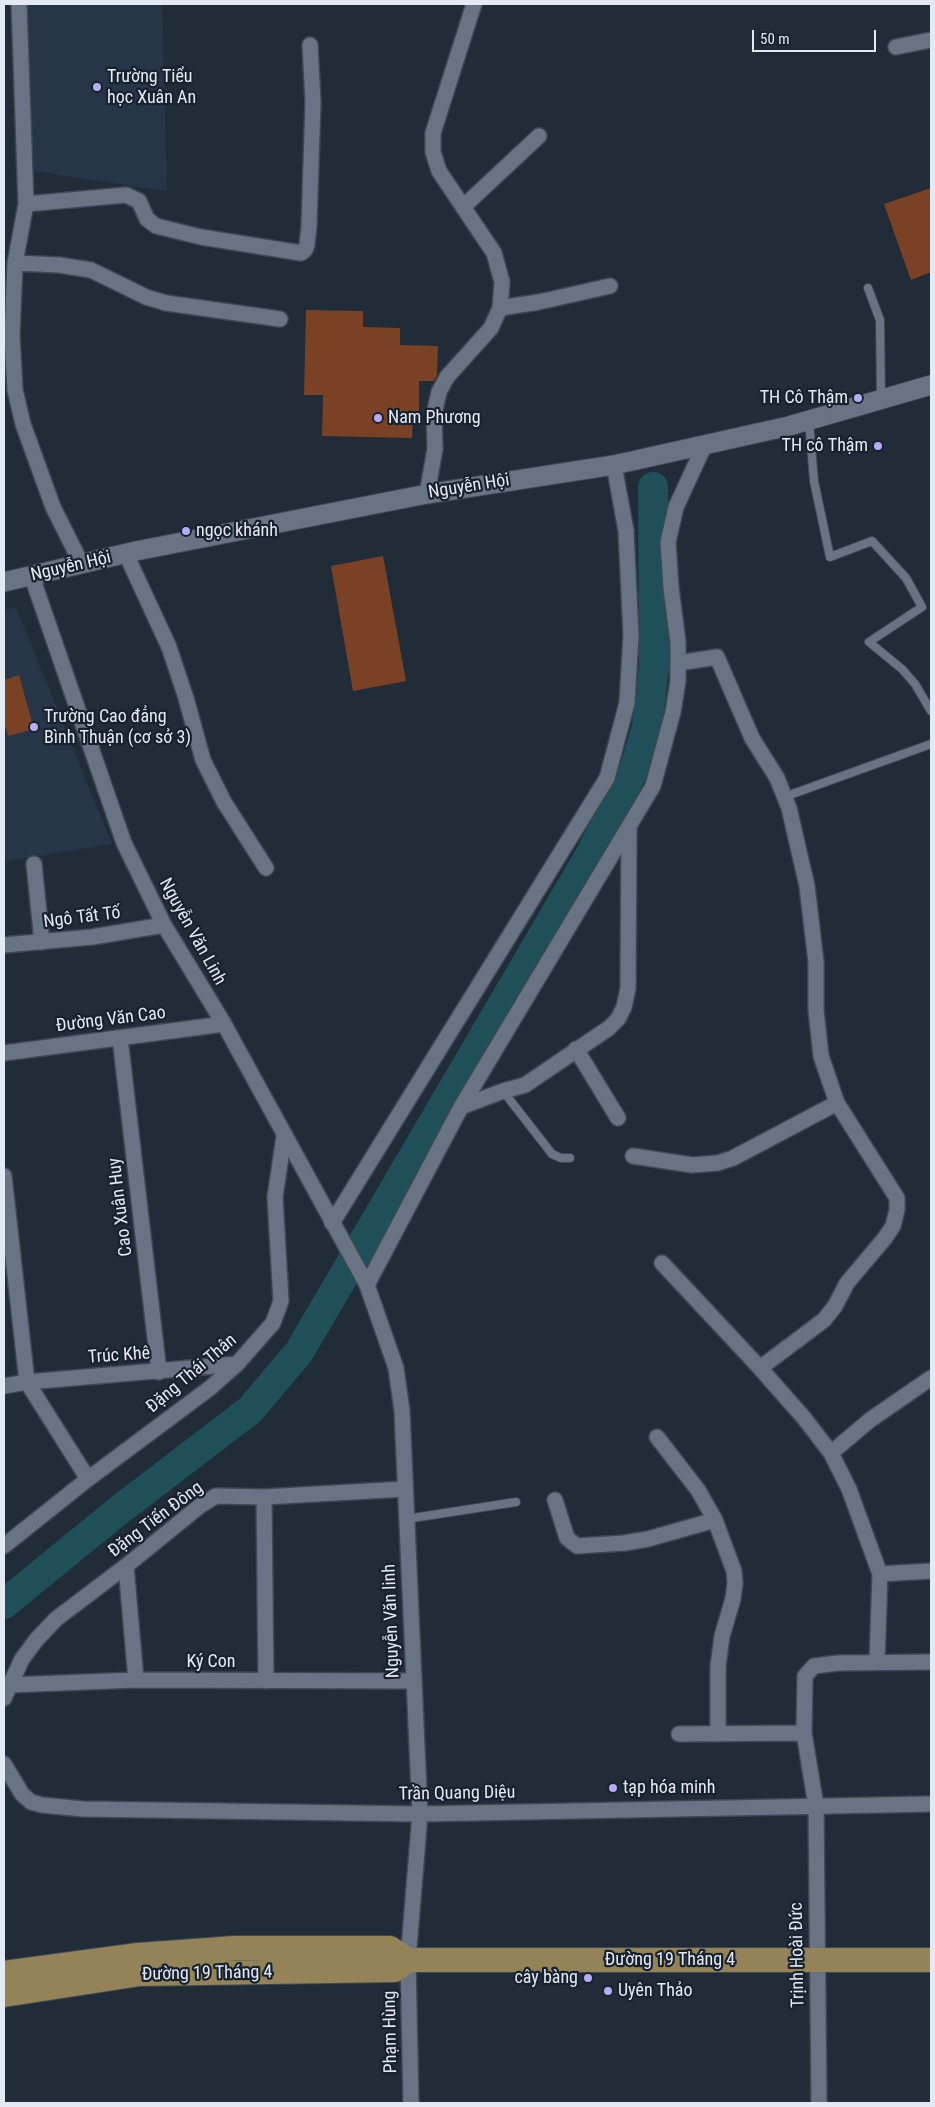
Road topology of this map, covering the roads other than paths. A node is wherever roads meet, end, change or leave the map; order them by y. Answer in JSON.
{"nodes":[{"id":1,"x":19,"y":4,"type":"edge"},
{"id":2,"x":474,"y":4,"type":"edge"},
{"id":3,"x":931,"y":40,"type":"edge"},
{"id":4,"x":310,"y":44,"type":"dead end"},
{"id":5,"x":896,"y":48,"type":"dead end"},
{"id":6,"x":539,"y":136,"type":"dead end"},
{"id":7,"x":26,"y":204,"type":"junction"},
{"id":8,"x":463,"y":207,"type":"junction"},
{"id":9,"x":15,"y":263,"type":"junction"},
{"id":10,"x":610,"y":286,"type":"dead end"},
{"id":11,"x":868,"y":288,"type":"dead end"},
{"id":12,"x":500,"y":308,"type":"junction"},
{"id":13,"x":280,"y":319,"type":"dead end"},
{"id":14,"x":931,"y":385,"type":"edge"},
{"id":15,"x":881,"y":400,"type":"junction"},
{"id":16,"x":809,"y":420,"type":"junction"},
{"id":17,"x":705,"y":444,"type":"junction"},
{"id":18,"x":614,"y":465,"type":"junction"},
{"id":19,"x":427,"y":494,"type":"junction"},
{"id":20,"x":126,"y":554,"type":"junction"},
{"id":21,"x":81,"y":563,"type":"junction"},
{"id":22,"x":32,"y":577,"type":"junction"},
{"id":23,"x":4,"y":582,"type":"edge"},
{"id":24,"x":678,"y":664,"type":"junction"},
{"id":25,"x":931,"y":711,"type":"edge"},
{"id":26,"x":931,"y":744,"type":"edge"},
{"id":27,"x":784,"y":797,"type":"junction"},
{"id":28,"x":629,"y":826,"type":"junction"},
{"id":29,"x":34,"y":864,"type":"dead end"},
{"id":30,"x":266,"y":868,"type":"dead end"},
{"id":31,"x":164,"y":925,"type":"junction"},
{"id":32,"x":42,"y":942,"type":"junction"},
{"id":33,"x":4,"y":946,"type":"edge"},
{"id":34,"x":224,"y":1024,"type":"junction"},
{"id":35,"x":120,"y":1038,"type":"junction"},
{"id":36,"x":576,"y":1049,"type":"junction"},
{"id":37,"x":4,"y":1053,"type":"edge"},
{"id":38,"x":503,"y":1091,"type":"junction"},
{"id":39,"x":837,"y":1103,"type":"junction"},
{"id":40,"x":461,"y":1107,"type":"junction"},
{"id":41,"x":618,"y":1118,"type":"dead end"},
{"id":42,"x":284,"y":1136,"type":"junction"},
{"id":43,"x":633,"y":1156,"type":"dead end"},
{"id":44,"x":570,"y":1158,"type":"dead end"},
{"id":45,"x":4,"y":1176,"type":"edge"},
{"id":46,"x":332,"y":1223,"type":"junction"},
{"id":47,"x":662,"y":1263,"type":"dead end"},
{"id":48,"x":367,"y":1285,"type":"junction"},
{"id":49,"x":237,"y":1364,"type":"junction"},
{"id":50,"x":760,"y":1368,"type":"junction"},
{"id":51,"x":159,"y":1372,"type":"junction"},
{"id":52,"x":931,"y":1378,"type":"edge"},
{"id":53,"x":27,"y":1382,"type":"junction"},
{"id":54,"x":4,"y":1386,"type":"edge"},
{"id":55,"x":658,"y":1437,"type":"dead end"},
{"id":56,"x":831,"y":1453,"type":"junction"},
{"id":57,"x":88,"y":1479,"type":"junction"},
{"id":58,"x":405,"y":1489,"type":"junction"},
{"id":59,"x":264,"y":1497,"type":"junction"},
{"id":60,"x":555,"y":1500,"type":"dead end"},
{"id":61,"x":516,"y":1502,"type":"dead end"},
{"id":62,"x":406,"y":1519,"type":"junction"},
{"id":63,"x":715,"y":1520,"type":"junction"},
{"id":64,"x":4,"y":1546,"type":"edge"},
{"id":65,"x":126,"y":1566,"type":"junction"},
{"id":66,"x":931,"y":1571,"type":"edge"},
{"id":67,"x":880,"y":1574,"type":"junction"},
{"id":68,"x":877,"y":1662,"type":"junction"},
{"id":69,"x":931,"y":1662,"type":"edge"},
{"id":70,"x":136,"y":1680,"type":"junction"},
{"id":71,"x":266,"y":1680,"type":"junction"},
{"id":72,"x":413,"y":1681,"type":"junction"},
{"id":73,"x":6,"y":1692,"type":"edge"},
{"id":74,"x":718,"y":1732,"type":"junction"},
{"id":75,"x":804,"y":1732,"type":"junction"},
{"id":76,"x":679,"y":1734,"type":"dead end"},
{"id":77,"x":4,"y":1764,"type":"edge"},
{"id":78,"x":931,"y":1804,"type":"edge"},
{"id":79,"x":816,"y":1806,"type":"junction"},
{"id":80,"x":420,"y":1814,"type":"junction"},
{"id":81,"x":408,"y":1960,"type":"junction"},
{"id":82,"x":931,"y":1960,"type":"edge"},
{"id":83,"x":816,"y":1961,"type":"junction"},
{"id":84,"x":4,"y":1973,"type":"edge"},
{"id":85,"x":4,"y":1995,"type":"edge"},
{"id":86,"x":411,"y":2103,"type":"edge"},
{"id":87,"x":819,"y":2103,"type":"edge"}],
"edges":[{"from":1,"to":7,"type":"street"},
{"from":2,"to":8,"type":"street"},
{"from":3,"to":5,"type":"street"},
{"from":4,"to":7,"type":"street"},
{"from":6,"to":8,"type":"street"},
{"from":7,"to":9,"type":"street"},
{"from":8,"to":12,"type":"street"},
{"from":9,"to":13,"type":"street"},
{"from":9,"to":21,"type":"street"},
{"from":10,"to":12,"type":"street"},
{"from":11,"to":15,"type":"lane"},
{"from":12,"to":19,"type":"street"},
{"from":14,"to":15,"type":"street","name":"Nguyễn Hội"},
{"from":15,"to":16,"type":"street","name":"Nguyễn Hội"},
{"from":16,"to":17,"type":"street","name":"Nguyễn Hội"},
{"from":16,"to":25,"type":"lane"},
{"from":17,"to":18,"type":"street","name":"Nguyễn Hội"},
{"from":17,"to":24,"type":"street"},
{"from":18,"to":19,"type":"street","name":"Nguyễn Hội"},
{"from":18,"to":46,"type":"street"},
{"from":19,"to":20,"type":"street","name":"Nguyễn Hội"},
{"from":20,"to":21,"type":"street","name":"Nguyễn Hội"},
{"from":20,"to":30,"type":"street"},
{"from":21,"to":22,"type":"street","name":"Nguyễn Hội"},
{"from":22,"to":23,"type":"street","name":"Nguyễn Hội"},
{"from":22,"to":31,"type":"street","name":"Nguyễn Văn Linh"},
{"from":24,"to":27,"type":"street"},
{"from":24,"to":28,"type":"street"},
{"from":26,"to":27,"type":"lane"},
{"from":27,"to":39,"type":"street"},
{"from":28,"to":36,"type":"street"},
{"from":28,"to":40,"type":"street"},
{"from":29,"to":32,"type":"street"},
{"from":31,"to":32,"type":"street","name":"Ngô Tất Tố"},
{"from":31,"to":34,"type":"street","name":"Nguyễn Văn Linh"},
{"from":32,"to":33,"type":"street","name":"Ngô Tất Tố"},
{"from":34,"to":35,"type":"street","name":"Đường Văn Cao"},
{"from":34,"to":42,"type":"street","name":"Nguyễn Văn Linh"},
{"from":35,"to":37,"type":"street","name":"Đường Văn Cao"},
{"from":35,"to":51,"type":"street","name":"Cao Xuân Huy"},
{"from":36,"to":38,"type":"street"},
{"from":36,"to":41,"type":"street"},
{"from":38,"to":40,"type":"street"},
{"from":38,"to":44,"type":"lane"},
{"from":39,"to":43,"type":"street"},
{"from":39,"to":50,"type":"street"},
{"from":40,"to":48,"type":"street"},
{"from":42,"to":46,"type":"street","name":"Nguyễn Văn Linh"},
{"from":42,"to":49,"type":"street","name":"Đặng Thái Thân"},
{"from":45,"to":53,"type":"street"},
{"from":46,"to":48,"type":"street","name":"Nguyễn Văn Linh"},
{"from":47,"to":50,"type":"street"},
{"from":48,"to":58,"type":"street","name":"Nguyễn Văn linh"},
{"from":49,"to":51,"type":"street","name":"Trúc Khê"},
{"from":49,"to":57,"type":"street","name":"Đặng Thái Thân"},
{"from":50,"to":56,"type":"street"},
{"from":51,"to":53,"type":"street","name":"Trúc Khê"},
{"from":52,"to":56,"type":"street"},
{"from":53,"to":54,"type":"street","name":"Trúc Khê"},
{"from":53,"to":57,"type":"street"},
{"from":55,"to":63,"type":"street"},
{"from":56,"to":67,"type":"street"},
{"from":57,"to":64,"type":"street","name":"Đặng Thái Thân"},
{"from":58,"to":59,"type":"street","name":"Đặng Tiến Đông"},
{"from":58,"to":62,"type":"street","name":"Nguyễn Văn linh"},
{"from":59,"to":65,"type":"street","name":"Đặng Tiến Đông"},
{"from":59,"to":71,"type":"street"},
{"from":60,"to":63,"type":"street"},
{"from":61,"to":62,"type":"lane"},
{"from":62,"to":72,"type":"street","name":"Nguyễn Văn linh"},
{"from":63,"to":74,"type":"street"},
{"from":65,"to":70,"type":"street"},
{"from":65,"to":73,"type":"street","name":"Đặng Tiến Đông"},
{"from":66,"to":67,"type":"street"},
{"from":67,"to":68,"type":"street"},
{"from":68,"to":69,"type":"street","name":"Trịnh Hoài Đức"},
{"from":68,"to":75,"type":"street","name":"Trịnh Hoài Đức"},
{"from":70,"to":71,"type":"street","name":"Ký Con"},
{"from":70,"to":73,"type":"street","name":"Ký Con"},
{"from":71,"to":72,"type":"street","name":"Ký Con"},
{"from":72,"to":80,"type":"street","name":"Nguyễn Văn linh"},
{"from":74,"to":75,"type":"street"},
{"from":74,"to":76,"type":"street"},
{"from":75,"to":79,"type":"street","name":"Trịnh Hoài Đức"},
{"from":77,"to":80,"type":"street","name":"Trần Quang Diệu"},
{"from":78,"to":79,"type":"street","name":"Trần Quang Diệu"},
{"from":79,"to":80,"type":"street","name":"Trần Quang Diệu"},
{"from":79,"to":83,"type":"street","name":"Trịnh Hoài Đức"},
{"from":80,"to":81,"type":"street","name":"Nguyễn Văn linh"},
{"from":81,"to":83,"type":"main road","name":"Đường 19 Tháng 4"},
{"from":81,"to":84,"type":"main road","name":"Đường 19 Tháng 4"},
{"from":81,"to":85,"type":"main road","name":"Đường 19 Tháng 4"},
{"from":81,"to":86,"type":"street","name":"Phạm Hùng"},
{"from":82,"to":83,"type":"main road","name":"Đường 19 Tháng 4"},
{"from":83,"to":87,"type":"street","name":"Trịnh Hoài Đức"}]}
